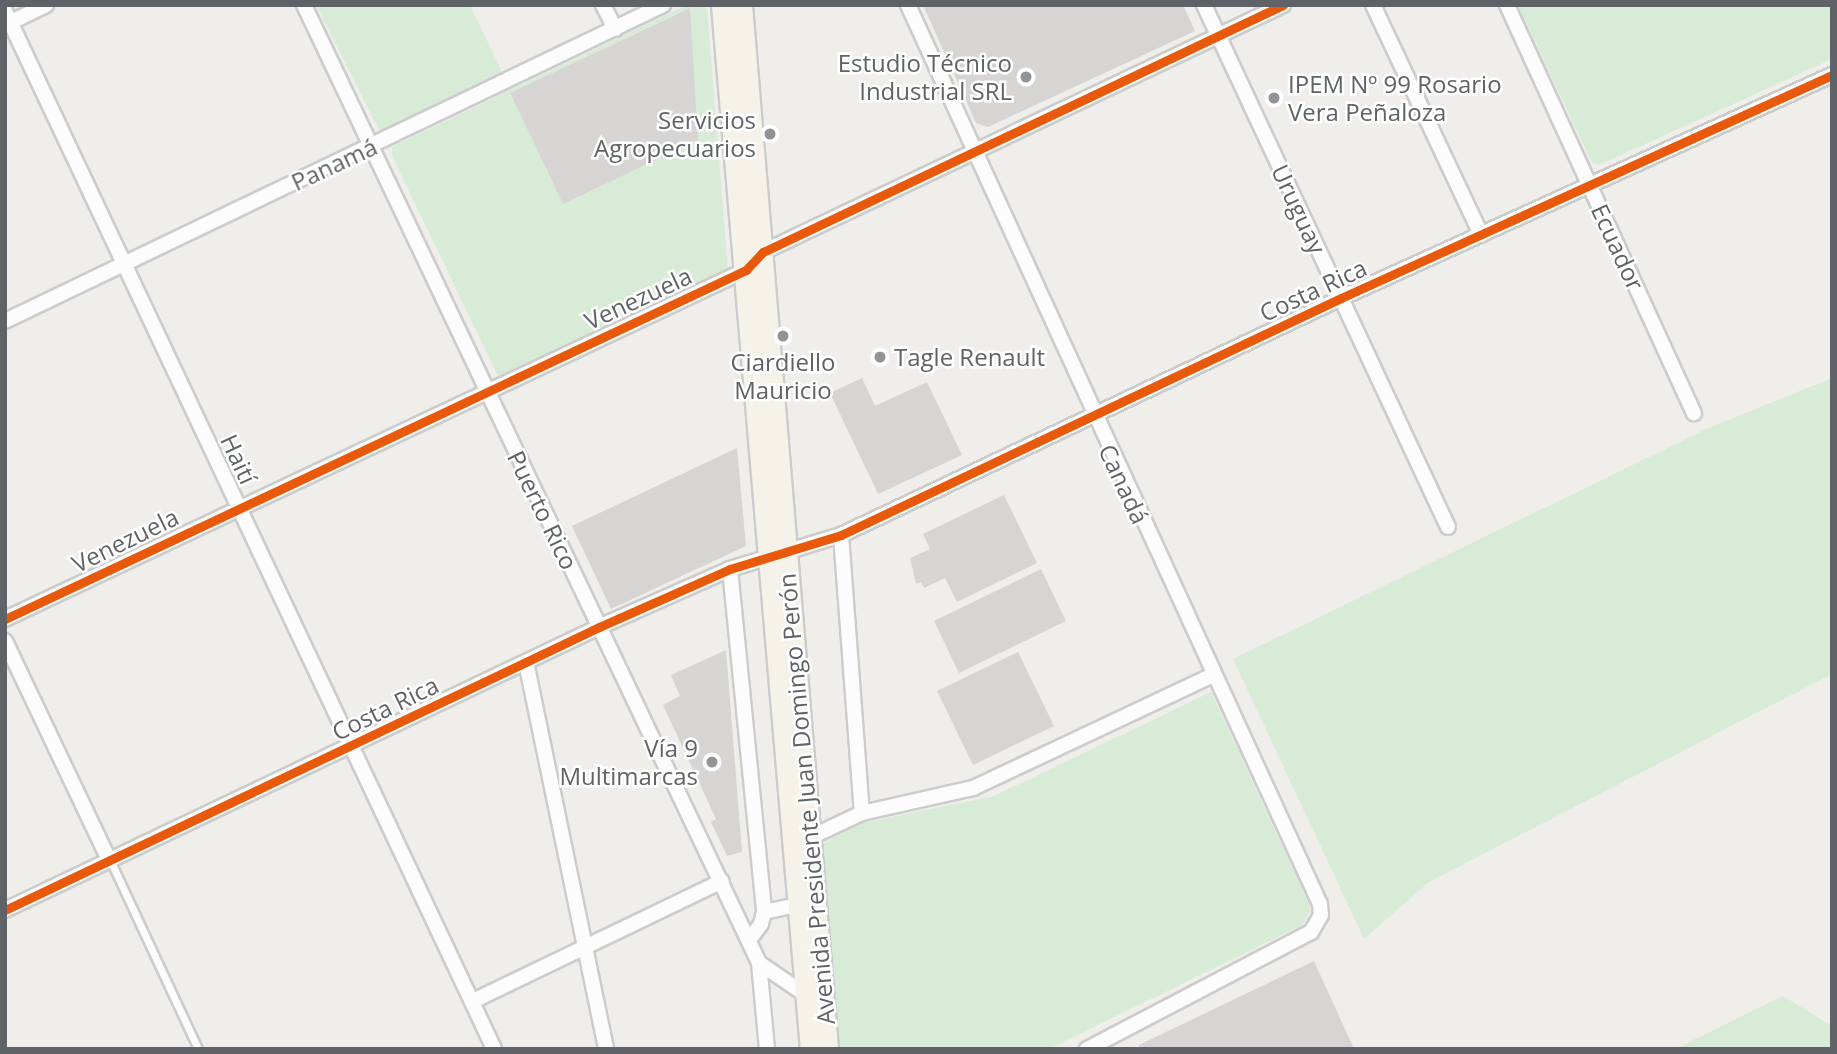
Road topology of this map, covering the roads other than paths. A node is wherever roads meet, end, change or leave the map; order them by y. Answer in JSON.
{"nodes":[{"id":1,"x":46,"y":5,"type":"edge"},
{"id":2,"x":303,"y":5,"type":"edge"},
{"id":3,"x":603,"y":5,"type":"edge"},
{"id":4,"x":663,"y":5,"type":"edge"},
{"id":5,"x":722,"y":5,"type":"edge"},
{"id":6,"x":741,"y":5,"type":"edge"},
{"id":7,"x":908,"y":5,"type":"edge"},
{"id":8,"x":1204,"y":5,"type":"edge"},
{"id":9,"x":1283,"y":5,"type":"edge"},
{"id":10,"x":1373,"y":5,"type":"edge"},
{"id":11,"x":1507,"y":5,"type":"edge"},
{"id":12,"x":7,"y":19,"type":"edge"},
{"id":13,"x":615,"y":29,"type":"junction"},
{"id":14,"x":1218,"y":36,"type":"junction"},
{"id":15,"x":1832,"y":75,"type":"edge"},
{"id":16,"x":370,"y":146,"type":"junction"},
{"id":17,"x":973,"y":151,"type":"junction"},
{"id":18,"x":1589,"y":183,"type":"junction"},
{"id":19,"x":1481,"y":235,"type":"junction"},
{"id":20,"x":763,"y":252,"type":"junction"},
{"id":21,"x":125,"y":263,"type":"junction"},
{"id":22,"x":746,"y":270,"type":"junction"},
{"id":23,"x":1341,"y":298,"type":"junction"},
{"id":24,"x":5,"y":321,"type":"edge"},
{"id":25,"x":486,"y":389,"type":"junction"},
{"id":26,"x":1694,"y":413,"type":"dead end"},
{"id":27,"x":1092,"y":415,"type":"junction"},
{"id":28,"x":240,"y":505,"type":"junction"},
{"id":29,"x":1448,"y":527,"type":"dead end"},
{"id":30,"x":841,"y":535,"type":"junction"},
{"id":31,"x":778,"y":552,"type":"junction"},
{"id":32,"x":730,"y":569,"type":"junction"},
{"id":33,"x":5,"y":620,"type":"edge"},
{"id":34,"x":599,"y":627,"type":"junction"},
{"id":35,"x":5,"y":641,"type":"edge"},
{"id":36,"x":526,"y":662,"type":"junction"},
{"id":37,"x":1213,"y":675,"type":"junction"},
{"id":38,"x":354,"y":744,"type":"junction"},
{"id":39,"x":862,"y":813,"type":"junction"},
{"id":40,"x":809,"y":838,"type":"junction"},
{"id":41,"x":109,"y":860,"type":"junction"},
{"id":42,"x":722,"y":881,"type":"junction"},
{"id":43,"x":798,"y":905,"type":"junction"},
{"id":44,"x":5,"y":910,"type":"edge"},
{"id":45,"x":764,"y":912,"type":"junction"},
{"id":46,"x":749,"y":940,"type":"junction"},
{"id":47,"x":585,"y":946,"type":"junction"},
{"id":48,"x":759,"y":962,"type":"junction"},
{"id":49,"x":806,"y":995,"type":"junction"},
{"id":50,"x":473,"y":1000,"type":"junction"},
{"id":51,"x":198,"y":1049,"type":"edge"},
{"id":52,"x":495,"y":1049,"type":"edge"},
{"id":53,"x":606,"y":1049,"type":"edge"},
{"id":54,"x":767,"y":1049,"type":"edge"},
{"id":55,"x":811,"y":1049,"type":"edge"},
{"id":56,"x":827,"y":1049,"type":"edge"},
{"id":57,"x":1087,"y":1049,"type":"edge"}],
"edges":[{"from":1,"to":12,"type":"street"},
{"from":2,"to":16,"type":"street","name":"Puerto Rico"},
{"from":3,"to":13,"type":"street"},
{"from":4,"to":13,"type":"street","name":"Panamá"},
{"from":5,"to":22,"type":"main road","name":"Avenida Presidente Juan Domingo Perón"},
{"from":6,"to":20,"type":"main road","name":"Avenida Presidente Juan Domingo Perón"},
{"from":7,"to":17,"type":"street","name":"Canadá"},
{"from":8,"to":14,"type":"street","name":"Uruguay"},
{"from":9,"to":14,"type":"street","name":"Venezuela"},
{"from":10,"to":19,"type":"street"},
{"from":11,"to":18,"type":"street","name":"Ecuador"},
{"from":12,"to":21,"type":"street","name":"Haití"},
{"from":13,"to":16,"type":"street","name":"Panamá"},
{"from":14,"to":17,"type":"street","name":"Venezuela"},
{"from":14,"to":23,"type":"street","name":"Uruguay"},
{"from":15,"to":18,"type":"street","name":"Costa Rica"},
{"from":16,"to":21,"type":"street","name":"Panamá"},
{"from":16,"to":25,"type":"street","name":"Puerto Rico"},
{"from":17,"to":20,"type":"street","name":"Venezuela"},
{"from":17,"to":27,"type":"street","name":"Canadá"},
{"from":18,"to":19,"type":"street","name":"Costa Rica"},
{"from":18,"to":26,"type":"street","name":"Ecuador"},
{"from":19,"to":23,"type":"street","name":"Costa Rica"},
{"from":20,"to":22,"type":"street","name":"Venezuela"},
{"from":20,"to":31,"type":"main road","name":"Avenida Presidente Juan Domingo Perón"},
{"from":21,"to":24,"type":"street","name":"Panamá"},
{"from":21,"to":28,"type":"street","name":"Haití"},
{"from":22,"to":25,"type":"street","name":"Venezuela"},
{"from":22,"to":31,"type":"main road","name":"Avenida Presidente Juan Domingo Perón"},
{"from":23,"to":27,"type":"street","name":"Costa Rica"},
{"from":23,"to":29,"type":"street","name":"Uruguay"},
{"from":25,"to":28,"type":"street","name":"Venezuela"},
{"from":25,"to":34,"type":"street","name":"Puerto Rico"},
{"from":27,"to":30,"type":"street","name":"Costa Rica"},
{"from":27,"to":37,"type":"street","name":"Canadá"},
{"from":28,"to":33,"type":"street","name":"Venezuela"},
{"from":28,"to":38,"type":"street","name":"Haití"},
{"from":30,"to":31,"type":"street","name":"Costa Rica"},
{"from":30,"to":39,"type":"street"},
{"from":31,"to":32,"type":"street","name":"Costa Rica"},
{"from":31,"to":40,"type":"main road","name":"Avenida Presidente Juan Domingo Perón"},
{"from":31,"to":43,"type":"main road","name":"Avenida Presidente Juan Domingo Perón"},
{"from":32,"to":34,"type":"street","name":"Costa Rica"},
{"from":32,"to":45,"type":"street"},
{"from":34,"to":36,"type":"street","name":"Costa Rica"},
{"from":34,"to":42,"type":"street","name":"Puerto Rico"},
{"from":35,"to":41,"type":"street"},
{"from":36,"to":38,"type":"street","name":"Costa Rica"},
{"from":36,"to":47,"type":"street"},
{"from":37,"to":39,"type":"street"},
{"from":37,"to":57,"type":"street","name":"Canadá"},
{"from":38,"to":41,"type":"street","name":"Costa Rica"},
{"from":38,"to":50,"type":"street","name":"Haití"},
{"from":39,"to":40,"type":"street"},
{"from":40,"to":56,"type":"main road","name":"Avenida Presidente Juan Domingo Perón"},
{"from":41,"to":44,"type":"street","name":"Costa Rica"},
{"from":41,"to":51,"type":"lane"},
{"from":42,"to":46,"type":"street","name":"Puerto Rico"},
{"from":42,"to":47,"type":"street"},
{"from":43,"to":45,"type":"street"},
{"from":43,"to":49,"type":"main road","name":"Avenida Presidente Juan Domingo Perón"},
{"from":45,"to":46,"type":"street"},
{"from":46,"to":48,"type":"street","name":"Puerto Rico"},
{"from":47,"to":50,"type":"street"},
{"from":47,"to":53,"type":"street"},
{"from":48,"to":49,"type":"street"},
{"from":48,"to":54,"type":"street"},
{"from":49,"to":55,"type":"main road","name":"Avenida Presidente Juan Domingo Perón"},
{"from":50,"to":52,"type":"street","name":"Haití"}]}
